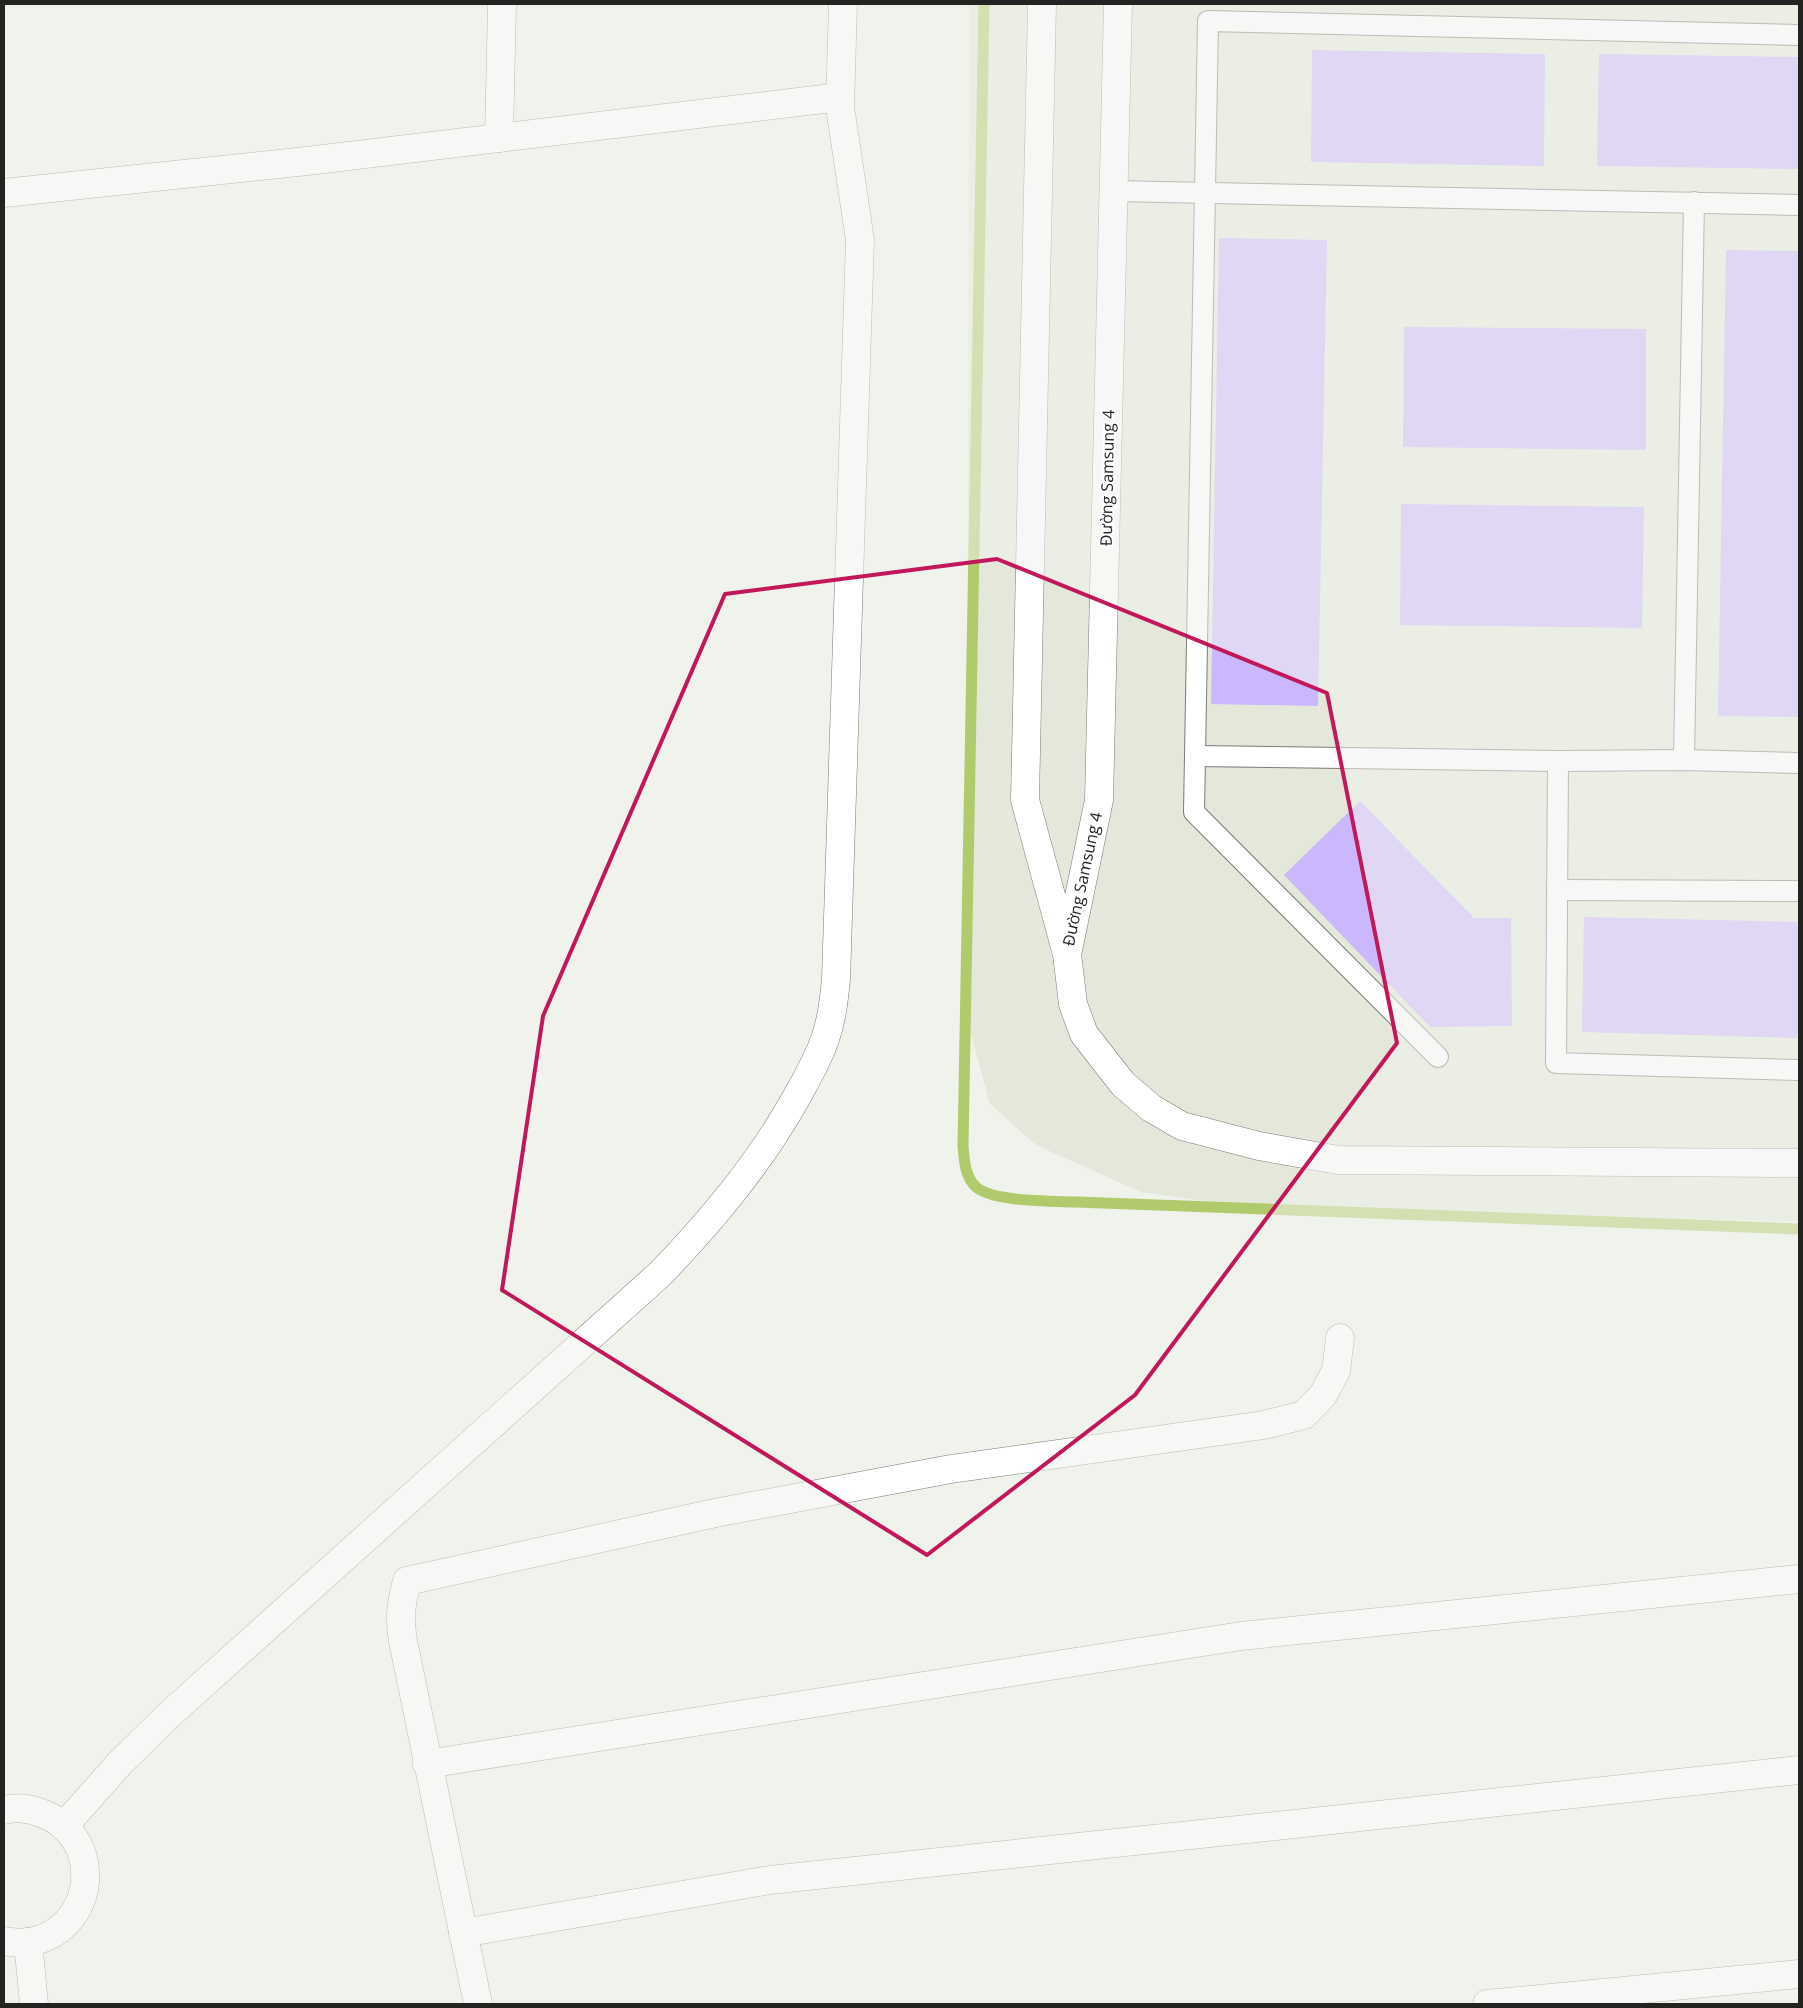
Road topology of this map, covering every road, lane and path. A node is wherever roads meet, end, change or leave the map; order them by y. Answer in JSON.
{"nodes":[{"id":1,"x":502,"y":4,"type":"edge"},
{"id":2,"x":843,"y":4,"type":"edge"},
{"id":3,"x":1042,"y":4,"type":"edge"},
{"id":4,"x":1118,"y":4,"type":"edge"},
{"id":5,"x":1799,"y":35,"type":"edge"},
{"id":6,"x":840,"y":97,"type":"junction"},
{"id":7,"x":499,"y":138,"type":"junction"},
{"id":8,"x":1114,"y":191,"type":"junction"},
{"id":9,"x":4,"y":193,"type":"edge"},
{"id":10,"x":1205,"y":193,"type":"junction"},
{"id":11,"x":1694,"y":202,"type":"junction"},
{"id":12,"x":1799,"y":204,"type":"edge"},
{"id":13,"x":1195,"y":756,"type":"junction"},
{"id":14,"x":1684,"y":760,"type":"junction"},
{"id":15,"x":1558,"y":761,"type":"junction"},
{"id":16,"x":1799,"y":763,"type":"edge"},
{"id":17,"x":1557,"y":890,"type":"junction"},
{"id":18,"x":1799,"y":891,"type":"edge"},
{"id":19,"x":1067,"y":954,"type":"junction"},
{"id":20,"x":1438,"y":1057,"type":"dead end"},
{"id":21,"x":1799,"y":1070,"type":"edge"},
{"id":22,"x":1799,"y":1164,"type":"edge"},
{"id":23,"x":1340,"y":1338,"type":"dead end"},
{"id":24,"x":1799,"y":1579,"type":"edge"},
{"id":25,"x":427,"y":1764,"type":"junction"},
{"id":26,"x":1799,"y":1770,"type":"edge"},
{"id":27,"x":4,"y":1810,"type":"edge"},
{"id":28,"x":64,"y":1826,"type":"junction"},
{"id":29,"x":463,"y":1933,"type":"junction"},
{"id":30,"x":16,"y":1942,"type":"edge"},
{"id":31,"x":1799,"y":1974,"type":"edge"},
{"id":32,"x":34,"y":2004,"type":"edge"},
{"id":33,"x":478,"y":2004,"type":"edge"},
{"id":34,"x":1487,"y":2004,"type":"edge"}],
"edges":[{"from":1,"to":7,"type":"street"},
{"from":2,"to":6,"type":"street"},
{"from":3,"to":19,"type":"street","name":"Đường Samsung 4"},
{"from":4,"to":8,"type":"street","name":"Đường Samsung 4"},
{"from":5,"to":10,"type":"lane"},
{"from":6,"to":7,"type":"street"},
{"from":6,"to":28,"type":"street"},
{"from":7,"to":9,"type":"street"},
{"from":8,"to":10,"type":"lane"},
{"from":8,"to":19,"type":"street","name":"Đường Samsung 4"},
{"from":10,"to":11,"type":"lane"},
{"from":10,"to":13,"type":"lane"},
{"from":11,"to":12,"type":"lane"},
{"from":11,"to":14,"type":"lane"},
{"from":13,"to":15,"type":"lane"},
{"from":13,"to":20,"type":"lane"},
{"from":14,"to":15,"type":"lane"},
{"from":14,"to":16,"type":"lane"},
{"from":15,"to":17,"type":"lane"},
{"from":17,"to":18,"type":"lane"},
{"from":17,"to":21,"type":"lane"},
{"from":19,"to":22,"type":"street"},
{"from":23,"to":25,"type":"street"},
{"from":24,"to":25,"type":"street"},
{"from":25,"to":29,"type":"street"},
{"from":26,"to":29,"type":"street"},
{"from":27,"to":28,"type":"street"},
{"from":28,"to":30,"type":"street"},
{"from":29,"to":33,"type":"street"},
{"from":30,"to":32,"type":"street"},
{"from":31,"to":34,"type":"street"}]}
